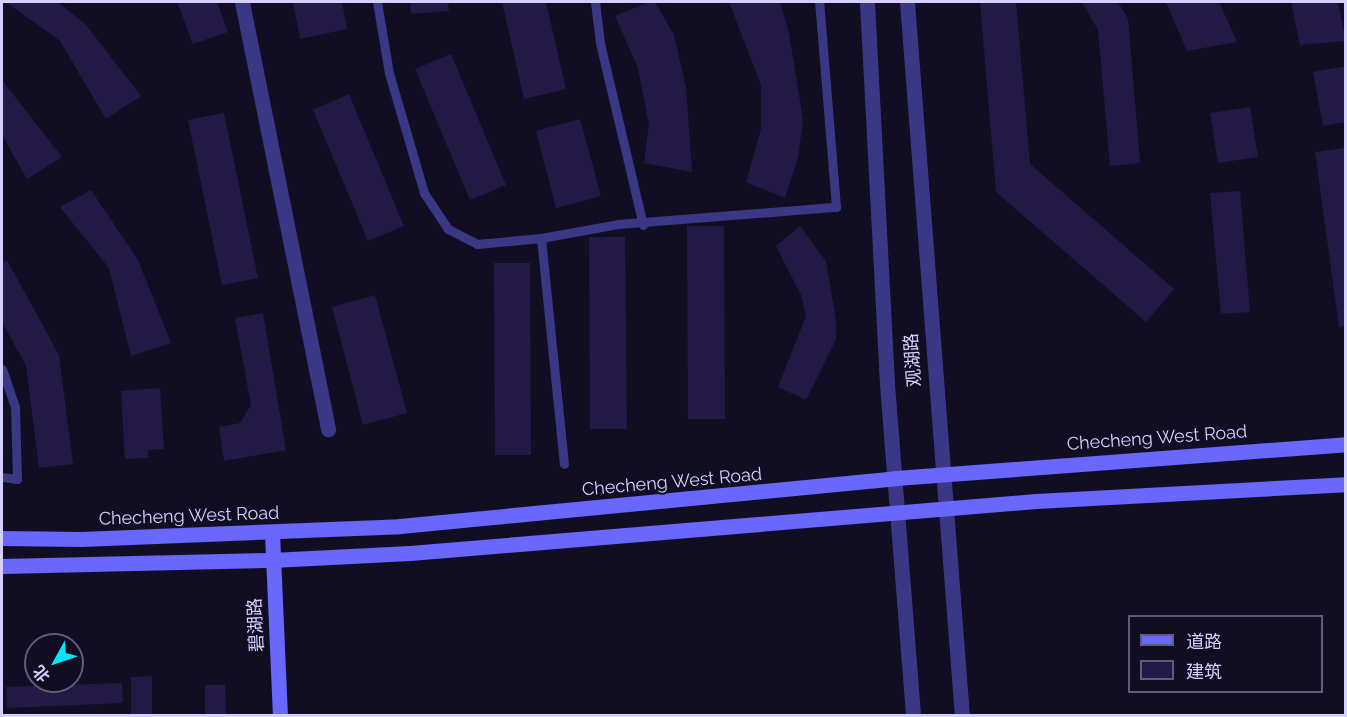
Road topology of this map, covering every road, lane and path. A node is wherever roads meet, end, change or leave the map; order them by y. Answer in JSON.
{"nodes":[{"id":1,"x":242,"y":2,"type":"edge"},
{"id":2,"x":377,"y":2,"type":"edge"},
{"id":3,"x":595,"y":2,"type":"edge"},
{"id":4,"x":819,"y":2,"type":"edge"},
{"id":5,"x":867,"y":2,"type":"edge"},
{"id":6,"x":907,"y":2,"type":"edge"},
{"id":7,"x":643,"y":225,"type":"junction"},
{"id":8,"x":541,"y":238,"type":"junction"},
{"id":9,"x":2,"y":369,"type":"edge"},
{"id":10,"x":328,"y":429,"type":"dead end"},
{"id":11,"x":1346,"y":444,"type":"edge"},
{"id":12,"x":564,"y":464,"type":"dead end"},
{"id":13,"x":944,"y":475,"type":"junction"},
{"id":14,"x":2,"y":477,"type":"edge"},
{"id":15,"x":896,"y":478,"type":"junction"},
{"id":16,"x":1346,"y":484,"type":"edge"},
{"id":17,"x":947,"y":509,"type":"junction"},
{"id":18,"x":899,"y":512,"type":"junction"},
{"id":19,"x":272,"y":532,"type":"junction"},
{"id":20,"x":2,"y":538,"type":"edge"},
{"id":21,"x":272,"y":560,"type":"junction"},
{"id":22,"x":2,"y":566,"type":"edge"},
{"id":23,"x":280,"y":716,"type":"edge"},
{"id":24,"x":913,"y":716,"type":"edge"},
{"id":25,"x":962,"y":716,"type":"edge"}],
"edges":[{"from":1,"to":10,"type":"street"},
{"from":2,"to":8,"type":"lane"},
{"from":3,"to":7,"type":"lane"},
{"from":4,"to":7,"type":"lane"},
{"from":5,"to":15,"type":"street","name":"观湖路"},
{"from":6,"to":13,"type":"street","name":"观湖路"},
{"from":7,"to":8,"type":"lane"},
{"from":8,"to":12,"type":"lane"},
{"from":9,"to":14,"type":"lane"},
{"from":11,"to":13,"type":"main road","name":"Checheng West Road"},
{"from":13,"to":15,"type":"main road","name":"Checheng West Road"},
{"from":13,"to":17,"type":"street","name":"观湖路"},
{"from":15,"to":18,"type":"street","name":"观湖路"},
{"from":15,"to":19,"type":"main road","name":"Checheng West Road"},
{"from":16,"to":17,"type":"main road"},
{"from":17,"to":18,"type":"main road"},
{"from":17,"to":25,"type":"street","name":"观湖路"},
{"from":18,"to":21,"type":"main road"},
{"from":18,"to":24,"type":"street","name":"观湖路"},
{"from":19,"to":20,"type":"main road","name":"Checheng West Road"},
{"from":19,"to":21,"type":"main road","name":"碧湖路"},
{"from":21,"to":22,"type":"main road"},
{"from":21,"to":23,"type":"main road","name":"碧湖路"}]}
